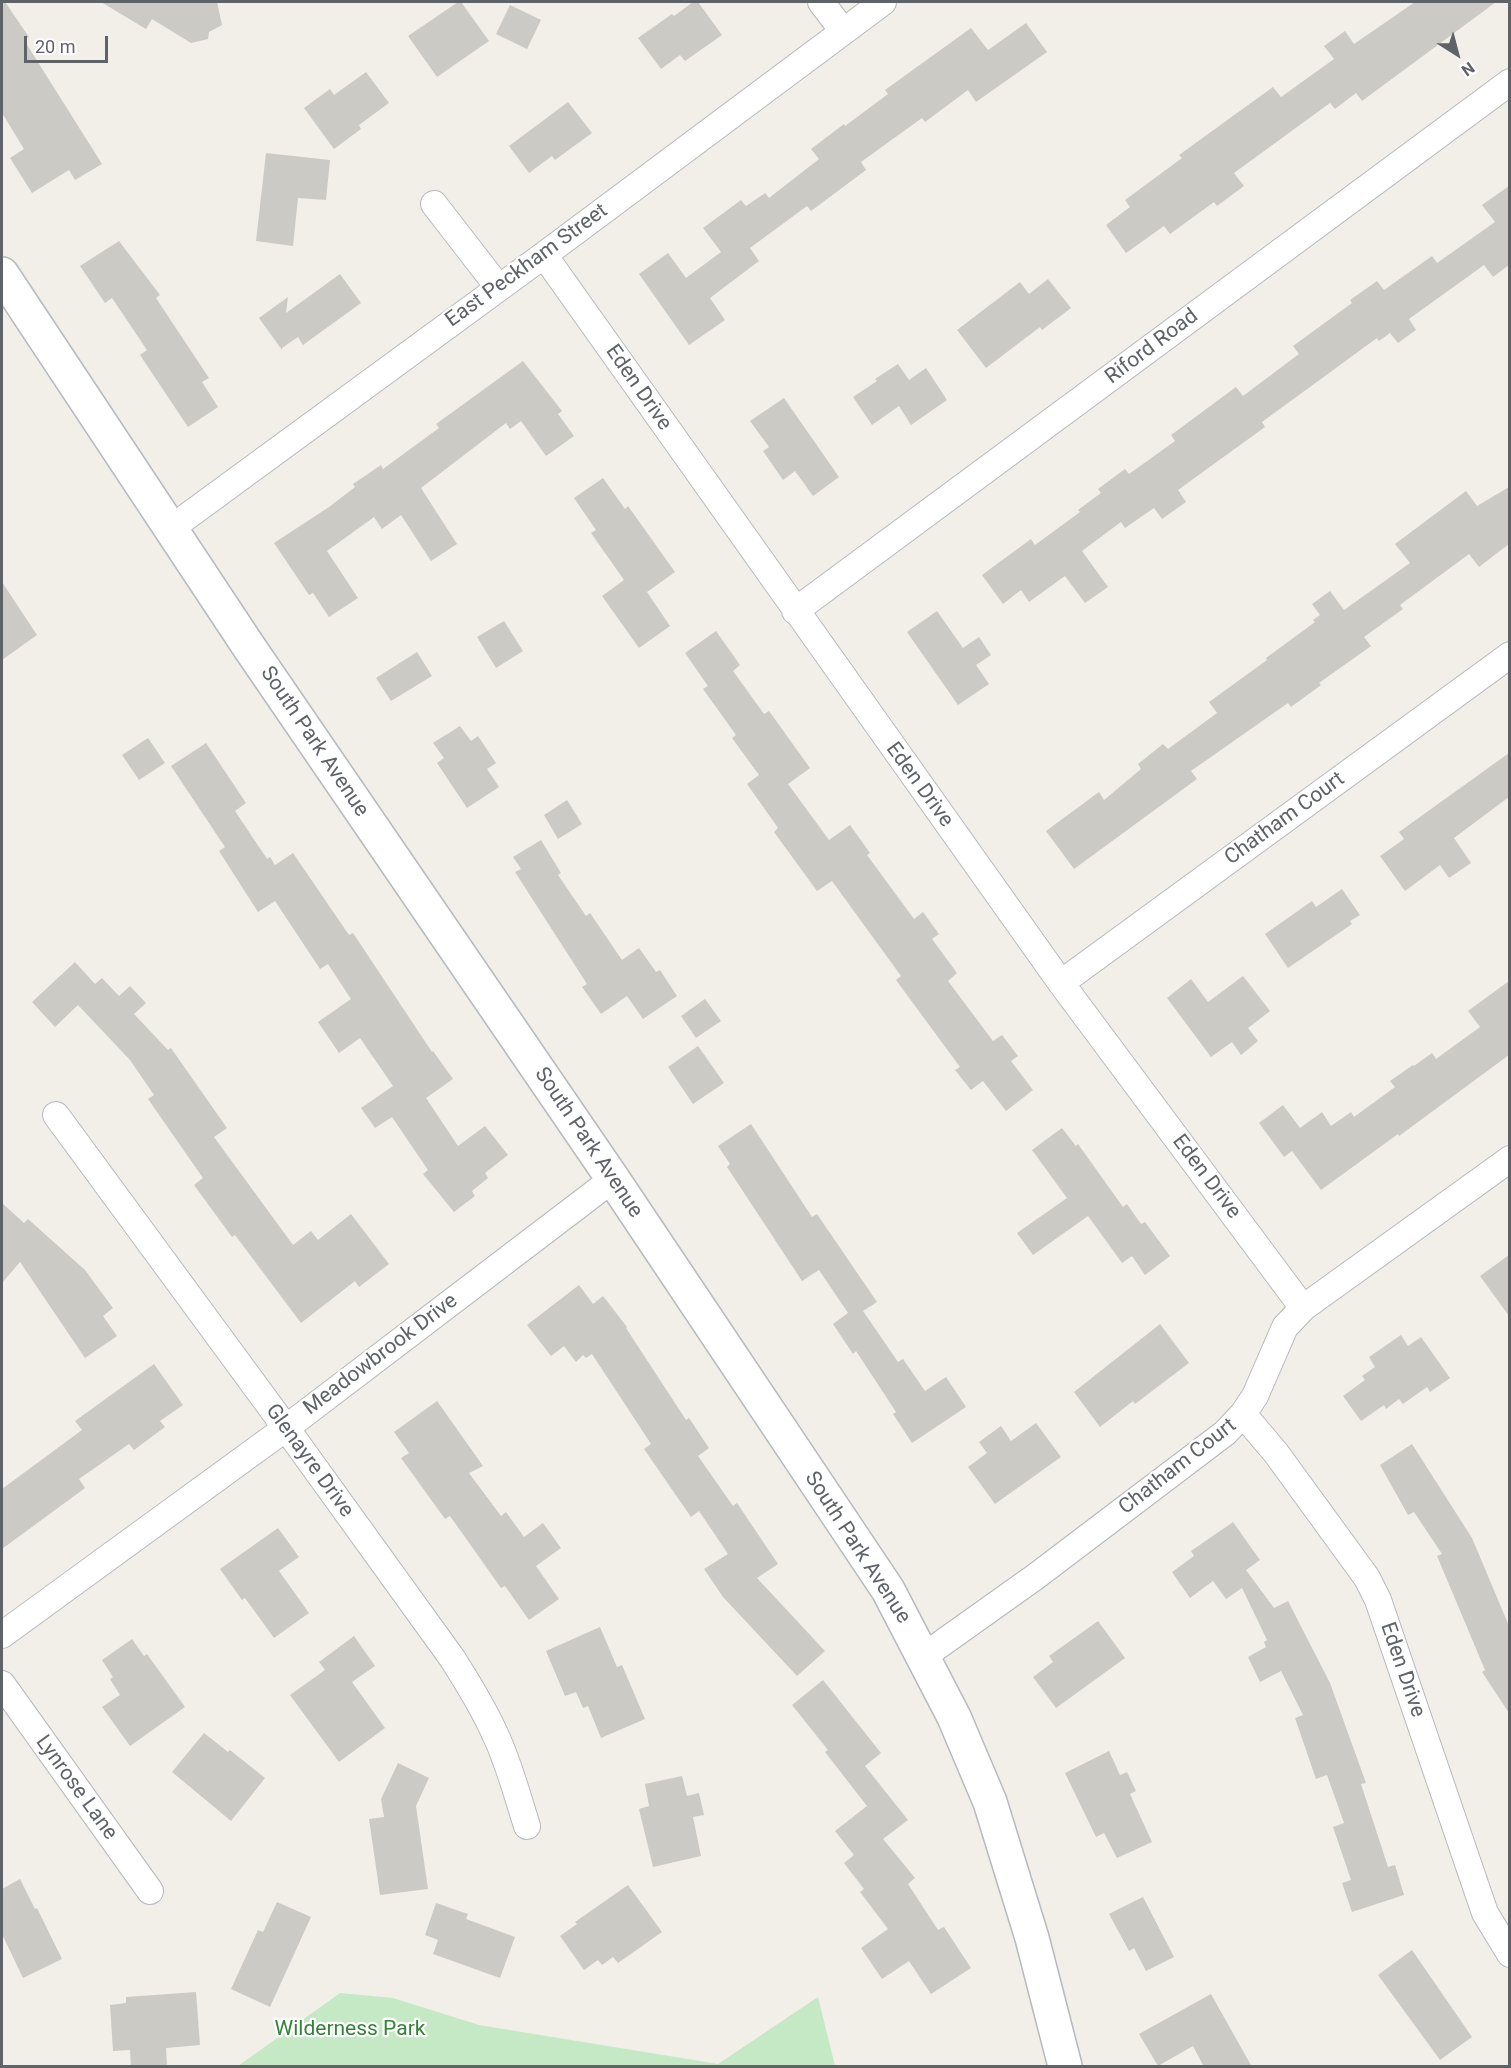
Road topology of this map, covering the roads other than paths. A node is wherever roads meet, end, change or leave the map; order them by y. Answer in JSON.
{"nodes":[{"id":1,"x":821,"y":2,"type":"edge"},
{"id":2,"x":883,"y":2,"type":"edge"},
{"id":3,"x":843,"y":31,"type":"junction"},
{"id":4,"x":1509,"y":82,"type":"edge"},
{"id":5,"x":434,"y":204,"type":"dead end"},
{"id":6,"x":544,"y":255,"type":"junction"},
{"id":7,"x":2,"y":274,"type":"edge"},
{"id":8,"x":499,"y":288,"type":"junction"},
{"id":9,"x":170,"y":529,"type":"junction"},
{"id":10,"x":795,"y":611,"type":"junction"},
{"id":11,"x":1509,"y":655,"type":"edge"},
{"id":12,"x":1061,"y":982,"type":"junction"},
{"id":13,"x":56,"y":1115,"type":"dead end"},
{"id":14,"x":1509,"y":1159,"type":"edge"},
{"id":15,"x":613,"y":1179,"type":"junction"},
{"id":16,"x":1303,"y":1308,"type":"junction"},
{"id":17,"x":1243,"y":1414,"type":"junction"},
{"id":18,"x":286,"y":1428,"type":"junction"},
{"id":19,"x":2,"y":1635,"type":"edge"},
{"id":20,"x":924,"y":1656,"type":"junction"},
{"id":21,"x":2,"y":1684,"type":"edge"},
{"id":22,"x":526,"y":1826,"type":"dead end"},
{"id":23,"x":150,"y":1891,"type":"dead end"},
{"id":24,"x":1509,"y":1954,"type":"edge"},
{"id":25,"x":1065,"y":2067,"type":"edge"}],
"edges":[{"from":1,"to":3,"type":"street"},
{"from":2,"to":3,"type":"street","name":"East Peckham Street"},
{"from":3,"to":6,"type":"street","name":"East Peckham Street"},
{"from":4,"to":10,"type":"street","name":"Riford Road"},
{"from":5,"to":8,"type":"street"},
{"from":6,"to":8,"type":"street","name":"East Peckham Street"},
{"from":6,"to":10,"type":"street","name":"Eden Drive"},
{"from":7,"to":9,"type":"main road","name":"South Park Avenue"},
{"from":8,"to":9,"type":"street","name":"East Peckham Street"},
{"from":9,"to":15,"type":"main road","name":"South Park Avenue"},
{"from":10,"to":12,"type":"street","name":"Eden Drive"},
{"from":11,"to":12,"type":"street","name":"Chatham Court"},
{"from":12,"to":16,"type":"street","name":"Eden Drive"},
{"from":13,"to":18,"type":"street","name":"Glenayre Drive"},
{"from":14,"to":16,"type":"street","name":"Chatham Court"},
{"from":15,"to":18,"type":"street","name":"Meadowbrook Drive"},
{"from":15,"to":20,"type":"main road","name":"South Park Avenue"},
{"from":16,"to":17,"type":"street","name":"Chatham Court"},
{"from":17,"to":20,"type":"street","name":"Chatham Court"},
{"from":17,"to":24,"type":"street","name":"Eden Drive"},
{"from":18,"to":19,"type":"street","name":"Meadowbrook Drive"},
{"from":18,"to":22,"type":"street","name":"Glenayre Drive"},
{"from":20,"to":25,"type":"main road","name":"South Park Avenue"},
{"from":21,"to":23,"type":"street","name":"Lynrose Lane"}]}
